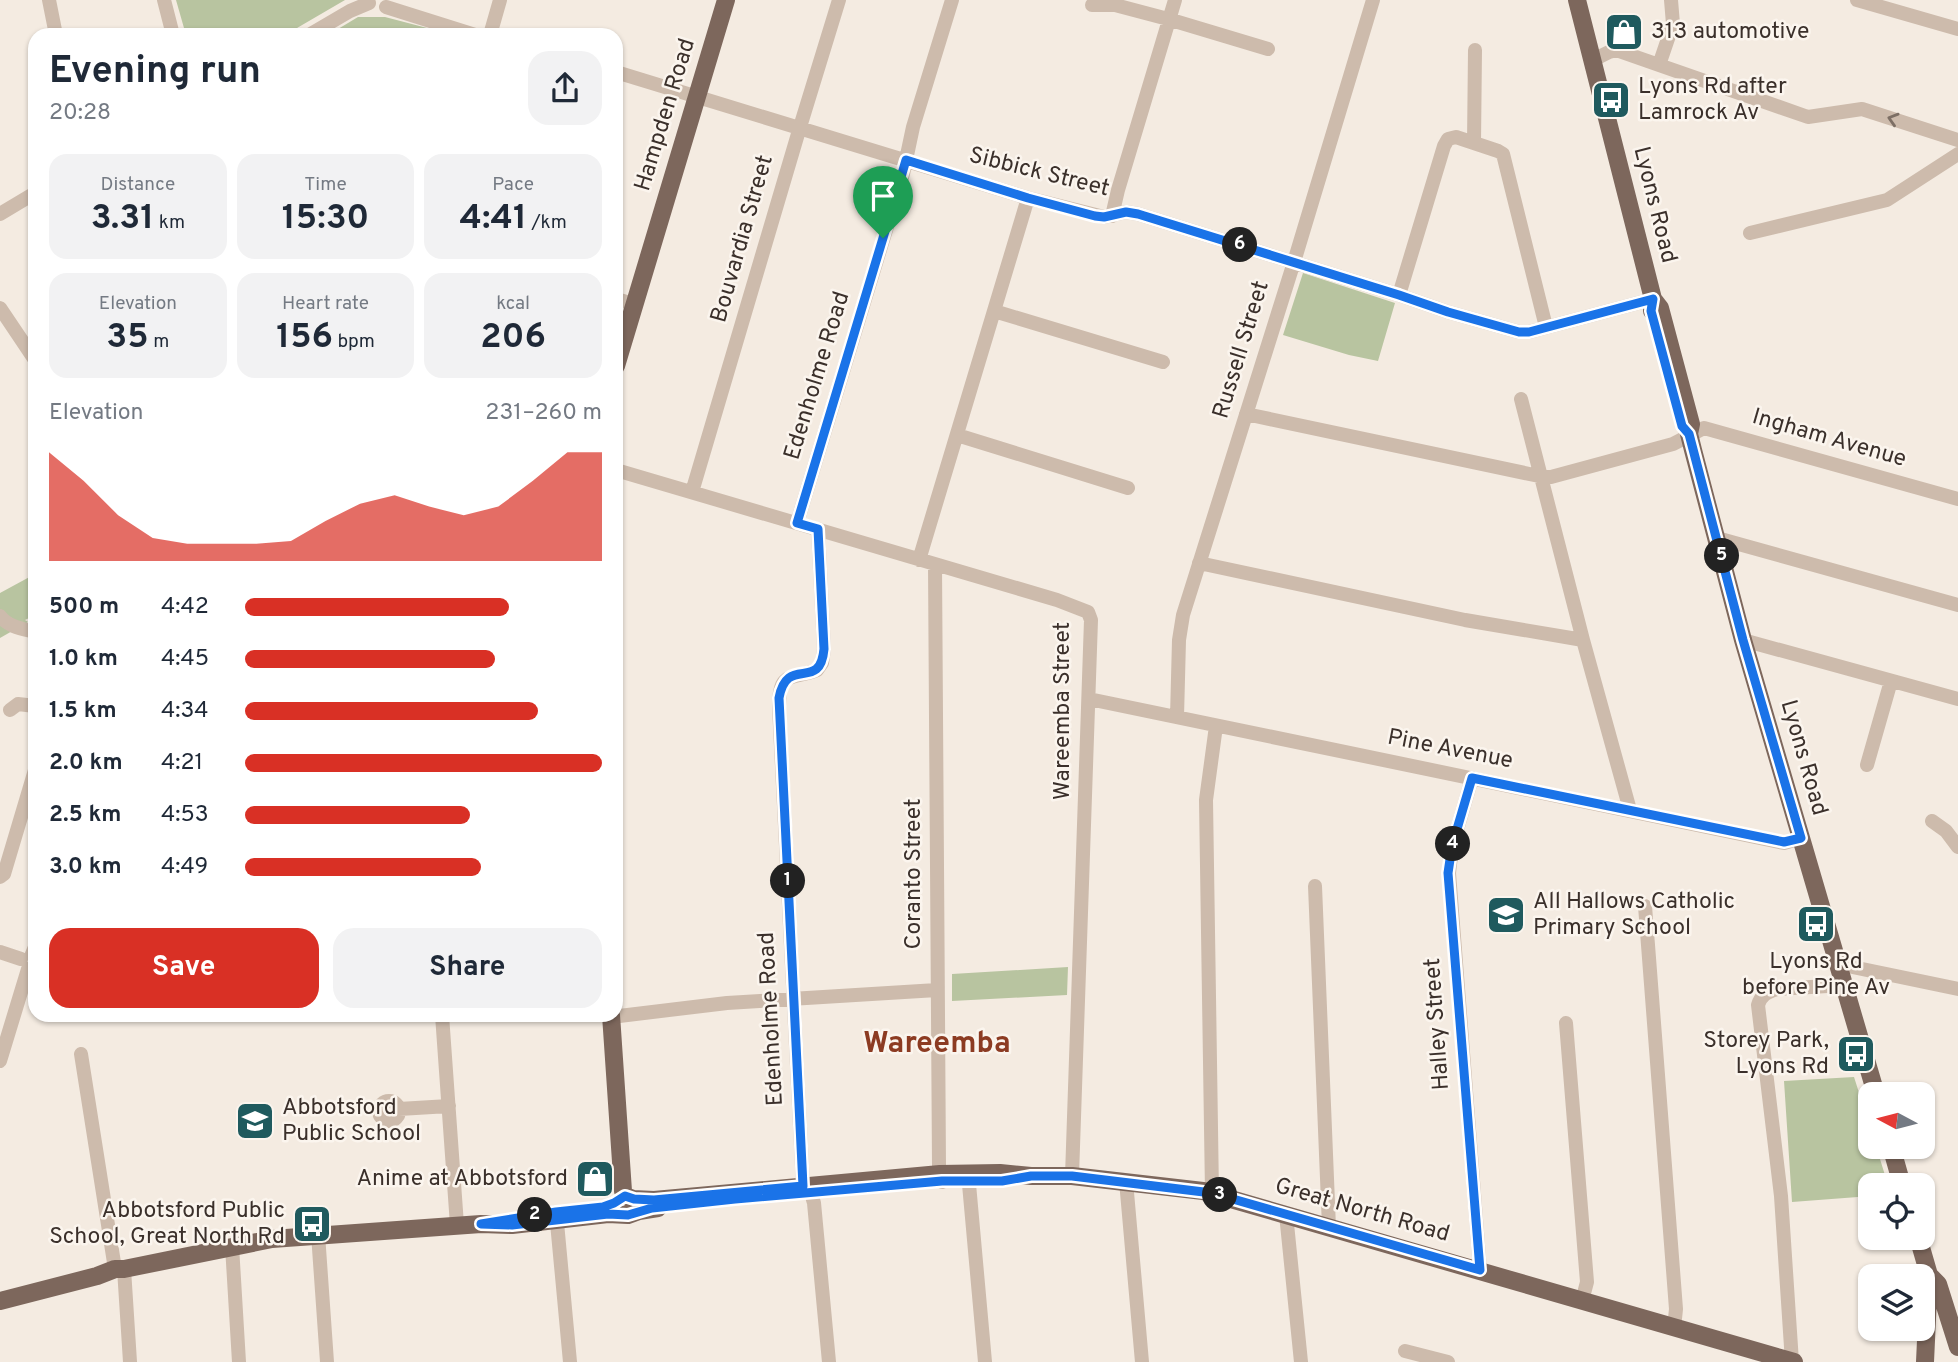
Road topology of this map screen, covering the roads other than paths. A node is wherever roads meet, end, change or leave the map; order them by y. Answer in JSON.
{"nodes":[{"id":1,"x":49,"y":0,"type":"edge"},
{"id":2,"x":164,"y":0,"type":"edge"},
{"id":3,"x":500,"y":0,"type":"edge"},
{"id":4,"x":726,"y":0,"type":"edge"},
{"id":5,"x":839,"y":0,"type":"edge"},
{"id":6,"x":953,"y":0,"type":"edge"},
{"id":7,"x":1175,"y":0,"type":"edge"},
{"id":8,"x":1373,"y":0,"type":"edge"},
{"id":9,"x":1577,"y":0,"type":"edge"},
{"id":10,"x":1671,"y":0,"type":"edge"},
{"id":11,"x":1857,"y":0,"type":"edge"},
{"id":12,"x":369,"y":1,"type":"edge"},
{"id":13,"x":387,"y":4,"type":"edge"},
{"id":14,"x":1092,"y":5,"type":"dead end"},
{"id":15,"x":1168,"y":19,"type":"junction"},
{"id":16,"x":55,"y":28,"type":"edge"},
{"id":17,"x":171,"y":28,"type":"edge"},
{"id":18,"x":321,"y":28,"type":"edge"},
{"id":19,"x":455,"y":28,"type":"edge"},
{"id":20,"x":492,"y":28,"type":"edge"},
{"id":21,"x":1958,"y":29,"type":"edge"},
{"id":22,"x":1268,"y":49,"type":"dead end"},
{"id":23,"x":1475,"y":50,"type":"dead end"},
{"id":24,"x":1591,"y":61,"type":"junction"},
{"id":25,"x":1659,"y":65,"type":"junction"},
{"id":26,"x":623,"y":74,"type":"edge"},
{"id":27,"x":697,"y":97,"type":"junction"},
{"id":28,"x":800,"y":127,"type":"junction"},
{"id":29,"x":1958,"y":140,"type":"edge"},
{"id":30,"x":1474,"y":143,"type":"junction"},
{"id":31,"x":1958,"y":154,"type":"edge"},
{"id":32,"x":906,"y":160,"type":"junction"},
{"id":33,"x":28,"y":197,"type":"edge"},
{"id":34,"x":1028,"y":198,"type":"junction"},
{"id":35,"x":0,"y":214,"type":"edge"},
{"id":36,"x":1112,"y":216,"type":"junction"},
{"id":37,"x":1750,"y":233,"type":"dead end"},
{"id":38,"x":1294,"y":262,"type":"junction"},
{"id":39,"x":1399,"y":295,"type":"junction"},
{"id":40,"x":1653,"y":299,"type":"junction"},
{"id":41,"x":623,"y":301,"type":"edge"},
{"id":42,"x":634,"y":304,"type":"junction"},
{"id":43,"x":0,"y":308,"type":"edge"},
{"id":44,"x":994,"y":311,"type":"junction"},
{"id":45,"x":1546,"y":327,"type":"junction"},
{"id":46,"x":623,"y":342,"type":"edge"},
{"id":47,"x":28,"y":350,"type":"edge"},
{"id":48,"x":1163,"y":362,"type":"dead end"},
{"id":49,"x":1521,"y":399,"type":"dead end"},
{"id":50,"x":1246,"y":414,"type":"junction"},
{"id":51,"x":1689,"y":434,"type":"junction"},
{"id":52,"x":957,"y":435,"type":"junction"},
{"id":53,"x":623,"y":472,"type":"edge"},
{"id":54,"x":1539,"y":476,"type":"junction"},
{"id":55,"x":1128,"y":488,"type":"dead end"},
{"id":56,"x":692,"y":492,"type":"junction"},
{"id":57,"x":1958,"y":499,"type":"edge"},
{"id":58,"x":797,"y":523,"type":"junction"},
{"id":59,"x":818,"y":529,"type":"junction"},
{"id":60,"x":1717,"y":538,"type":"junction"},
{"id":61,"x":919,"y":560,"type":"junction"},
{"id":62,"x":1199,"y":563,"type":"junction"},
{"id":63,"x":935,"y":565,"type":"junction"},
{"id":64,"x":1958,"y":605,"type":"edge"},
{"id":65,"x":0,"y":616,"type":"edge"},
{"id":66,"x":28,"y":630,"type":"edge"},
{"id":67,"x":1583,"y":640,"type":"junction"},
{"id":68,"x":1743,"y":640,"type":"junction"},
{"id":69,"x":1891,"y":681,"type":"junction"},
{"id":70,"x":1089,"y":699,"type":"junction"},
{"id":71,"x":1958,"y":699,"type":"edge"},
{"id":72,"x":28,"y":705,"type":"edge"},
{"id":73,"x":10,"y":710,"type":"dead end"},
{"id":74,"x":1177,"y":718,"type":"junction"},
{"id":75,"x":1216,"y":726,"type":"junction"},
{"id":76,"x":1867,"y":765,"type":"dead end"},
{"id":77,"x":1472,"y":778,"type":"junction"},
{"id":78,"x":28,"y":793,"type":"edge"},
{"id":79,"x":1630,"y":810,"type":"junction"},
{"id":80,"x":1932,"y":821,"type":"dead end"},
{"id":81,"x":1801,"y":838,"type":"junction"},
{"id":82,"x":1958,"y":847,"type":"edge"},
{"id":83,"x":0,"y":877,"type":"edge"},
{"id":84,"x":1315,"y":886,"type":"dead end"},
{"id":85,"x":1645,"y":906,"type":"dead end"},
{"id":86,"x":0,"y":952,"type":"edge"},
{"id":87,"x":28,"y":958,"type":"edge"},
{"id":88,"x":1838,"y":964,"type":"junction"},
{"id":89,"x":28,"y":969,"type":"edge"},
{"id":90,"x":1844,"y":985,"type":"junction"},
{"id":91,"x":1958,"y":989,"type":"edge"},
{"id":92,"x":937,"y":990,"type":"junction"},
{"id":93,"x":794,"y":999,"type":"junction"},
{"id":94,"x":623,"y":1015,"type":"edge"},
{"id":95,"x":443,"y":1022,"type":"edge"},
{"id":96,"x":611,"y":1022,"type":"edge"},
{"id":97,"x":1566,"y":1023,"type":"dead end"},
{"id":98,"x":82,"y":1054,"type":"dead end"},
{"id":99,"x":0,"y":1061,"type":"edge"},
{"id":100,"x":1872,"y":1082,"type":"edge"},
{"id":101,"x":449,"y":1106,"type":"junction"},
{"id":102,"x":399,"y":1109,"type":"dead end"},
{"id":103,"x":1072,"y":1176,"type":"junction"},
{"id":104,"x":968,"y":1177,"type":"junction"},
{"id":105,"x":941,"y":1178,"type":"junction"},
{"id":106,"x":1126,"y":1181,"type":"junction"},
{"id":107,"x":807,"y":1189,"type":"junction"},
{"id":108,"x":1212,"y":1193,"type":"junction"},
{"id":109,"x":626,"y":1204,"type":"junction"},
{"id":110,"x":1286,"y":1214,"type":"junction"},
{"id":111,"x":556,"y":1216,"type":"junction"},
{"id":112,"x":457,"y":1226,"type":"junction"},
{"id":113,"x":1329,"y":1227,"type":"junction"},
{"id":114,"x":318,"y":1234,"type":"junction"},
{"id":115,"x":232,"y":1246,"type":"junction"},
{"id":116,"x":120,"y":1269,"type":"junction"},
{"id":117,"x":1480,"y":1270,"type":"junction"},
{"id":118,"x":1935,"y":1281,"type":"edge"},
{"id":119,"x":0,"y":1301,"type":"edge"},
{"id":120,"x":1582,"y":1301,"type":"junction"},
{"id":121,"x":1674,"y":1328,"type":"junction"},
{"id":122,"x":1926,"y":1341,"type":"edge"},
{"id":123,"x":1958,"y":1348,"type":"edge"},
{"id":124,"x":1405,"y":1351,"type":"dead end"},
{"id":125,"x":1763,"y":1357,"type":"edge"},
{"id":126,"x":130,"y":1362,"type":"edge"},
{"id":127,"x":239,"y":1362,"type":"edge"},
{"id":128,"x":327,"y":1362,"type":"edge"},
{"id":129,"x":570,"y":1362,"type":"edge"},
{"id":130,"x":829,"y":1362,"type":"edge"},
{"id":131,"x":985,"y":1362,"type":"edge"},
{"id":132,"x":1142,"y":1362,"type":"edge"},
{"id":133,"x":1300,"y":1362,"type":"edge"},
{"id":134,"x":1448,"y":1362,"type":"edge"},
{"id":135,"x":1793,"y":1362,"type":"edge"},
{"id":136,"x":1925,"y":1362,"type":"edge"}],
"edges":[{"from":1,"to":16,"type":"street"},
{"from":2,"to":17,"type":"street"},
{"from":3,"to":20,"type":"street"},
{"from":4,"to":27,"type":"main road","name":"Hampden Road"},
{"from":5,"to":28,"type":"street","name":"Bouvardia Street"},
{"from":6,"to":32,"type":"street","name":"Edenholme Road"},
{"from":7,"to":15,"type":"street"},
{"from":8,"to":38,"type":"street","name":"Russell Street"},
{"from":9,"to":24,"type":"main road","name":"Lyons Road"},
{"from":10,"to":25,"type":"street"},
{"from":11,"to":21,"type":"street"},
{"from":12,"to":13,"type":"street"},
{"from":12,"to":18,"type":"street"},
{"from":13,"to":19,"type":"street"},
{"from":14,"to":15,"type":"street"},
{"from":15,"to":22,"type":"street"},
{"from":15,"to":36,"type":"street"},
{"from":23,"to":30,"type":"street"},
{"from":24,"to":25,"type":"street"},
{"from":24,"to":40,"type":"main road","name":"Lyons Road"},
{"from":29,"to":25,"type":"street","one_way":true},
{"from":26,"to":27,"type":"street","name":"Sibbick Street"},
{"from":27,"to":28,"type":"street","name":"Sibbick Street"},
{"from":27,"to":42,"type":"main road","name":"Hampden Road"},
{"from":28,"to":32,"type":"street","name":"Sibbick Street"},
{"from":28,"to":56,"type":"street","name":"Bouvardia Street"},
{"from":30,"to":39,"type":"street"},
{"from":30,"to":45,"type":"street"},
{"from":31,"to":37,"type":"street"},
{"from":32,"to":34,"type":"street","name":"Sibbick Street"},
{"from":32,"to":58,"type":"street","name":"Edenholme Road"},
{"from":33,"to":35,"type":"street"},
{"from":34,"to":36,"type":"street","name":"Sibbick Street"},
{"from":34,"to":44,"type":"street"},
{"from":36,"to":38,"type":"street","name":"Sibbick Street"},
{"from":38,"to":39,"type":"street","name":"Sibbick Street"},
{"from":38,"to":50,"type":"street","name":"Russell Street"},
{"from":39,"to":45,"type":"street","name":"Sibbick Street"},
{"from":40,"to":45,"type":"street","name":"Sibbick Street"},
{"from":40,"to":51,"type":"main road","name":"Lyons Road"},
{"from":41,"to":42,"type":"street"},
{"from":42,"to":46,"type":"main road","name":"Hampden Road"},
{"from":43,"to":47,"type":"street"},
{"from":44,"to":48,"type":"street"},
{"from":44,"to":52,"type":"street"},
{"from":49,"to":54,"type":"street"},
{"from":50,"to":54,"type":"street"},
{"from":50,"to":62,"type":"street","name":"Russell Street"},
{"from":51,"to":54,"type":"street"},
{"from":51,"to":57,"type":"street","name":"Ingham Avenue"},
{"from":51,"to":60,"type":"main road","name":"Lyons Road"},
{"from":52,"to":55,"type":"street"},
{"from":52,"to":61,"type":"street"},
{"from":53,"to":56,"type":"street","name":"Wareemba Street"},
{"from":54,"to":67,"type":"street"},
{"from":56,"to":58,"type":"street","name":"Wareemba Street"},
{"from":58,"to":59,"type":"street","name":"Wareemba Street"},
{"from":59,"to":61,"type":"street","name":"Wareemba Street"},
{"from":59,"to":93,"type":"street","name":"Edenholme Road"},
{"from":60,"to":64,"type":"street"},
{"from":60,"to":68,"type":"main road","name":"Lyons Road"},
{"from":61,"to":63,"type":"street","name":"Wareemba Street"},
{"from":62,"to":67,"type":"street"},
{"from":62,"to":74,"type":"street","name":"Russell Street"},
{"from":63,"to":70,"type":"street","name":"Wareemba Street"},
{"from":63,"to":92,"type":"street","name":"Coranto Street"},
{"from":65,"to":66,"type":"street"},
{"from":67,"to":79,"type":"street"},
{"from":68,"to":69,"type":"street"},
{"from":68,"to":81,"type":"main road","name":"Lyons Road"},
{"from":69,"to":71,"type":"street"},
{"from":69,"to":76,"type":"street"},
{"from":70,"to":74,"type":"street","name":"Pine Avenue"},
{"from":70,"to":103,"type":"street","name":"Wareemba Street"},
{"from":72,"to":73,"type":"street"},
{"from":74,"to":75,"type":"street","name":"Pine Avenue"},
{"from":75,"to":77,"type":"street","name":"Pine Avenue"},
{"from":75,"to":108,"type":"street"},
{"from":77,"to":79,"type":"street","name":"Pine Avenue"},
{"from":77,"to":117,"type":"street","name":"Halley Street"},
{"from":78,"to":83,"type":"street"},
{"from":79,"to":81,"type":"street","name":"Pine Avenue"},
{"from":80,"to":82,"type":"street"},
{"from":81,"to":88,"type":"main road","name":"Lyons Road"},
{"from":84,"to":113,"type":"street"},
{"from":85,"to":121,"type":"street"},
{"from":86,"to":87,"type":"street"},
{"from":88,"to":90,"type":"main road","name":"Lyons Road"},
{"from":88,"to":91,"type":"street"},
{"from":89,"to":99,"type":"street"},
{"from":90,"to":100,"type":"main road","name":"Lyons Road"},
{"from":90,"to":135,"type":"street"},
{"from":92,"to":93,"type":"street"},
{"from":92,"to":105,"type":"street","name":"Coranto Street"},
{"from":93,"to":94,"type":"street"},
{"from":93,"to":107,"type":"street","name":"Edenholme Road"},
{"from":95,"to":101,"type":"street"},
{"from":96,"to":109,"type":"main road"},
{"from":97,"to":120,"type":"street"},
{"from":98,"to":116,"type":"street"},
{"from":101,"to":102,"type":"street"},
{"from":101,"to":112,"type":"street"},
{"from":103,"to":104,"type":"main road","name":"Great North Road"},
{"from":103,"to":106,"type":"main road","name":"Great North Road"},
{"from":104,"to":105,"type":"main road","name":"Great North Road"},
{"from":104,"to":131,"type":"street"},
{"from":105,"to":107,"type":"main road","name":"Great North Road"},
{"from":106,"to":108,"type":"main road","name":"Great North Road"},
{"from":106,"to":132,"type":"street"},
{"from":107,"to":109,"type":"main road","name":"Great North Road"},
{"from":107,"to":130,"type":"street","name":"Edenholme Road"},
{"from":108,"to":110,"type":"main road","name":"Great North Road"},
{"from":109,"to":111,"type":"main road","name":"Great North Road"},
{"from":110,"to":113,"type":"main road","name":"Great North Road"},
{"from":110,"to":133,"type":"street"},
{"from":111,"to":112,"type":"main road","name":"Great North Road"},
{"from":111,"to":129,"type":"street"},
{"from":112,"to":114,"type":"main road","name":"Great North Road"},
{"from":113,"to":117,"type":"main road","name":"Great North Road"},
{"from":114,"to":115,"type":"main road","name":"Great North Road"},
{"from":114,"to":128,"type":"street"},
{"from":115,"to":116,"type":"main road","name":"Great North Road"},
{"from":115,"to":127,"type":"street"},
{"from":116,"to":119,"type":"main road","name":"Great North Road"},
{"from":116,"to":126,"type":"street"},
{"from":117,"to":120,"type":"main road","name":"Great North Road"},
{"from":118,"to":123,"type":"main road"},
{"from":120,"to":121,"type":"main road","name":"Great North Road"},
{"from":121,"to":125,"type":"main road","name":"Great North Road"},
{"from":122,"to":136,"type":"main road"},
{"from":124,"to":134,"type":"street"},
{"from":125,"to":135,"type":"main road","name":"Great North Road"}]}
